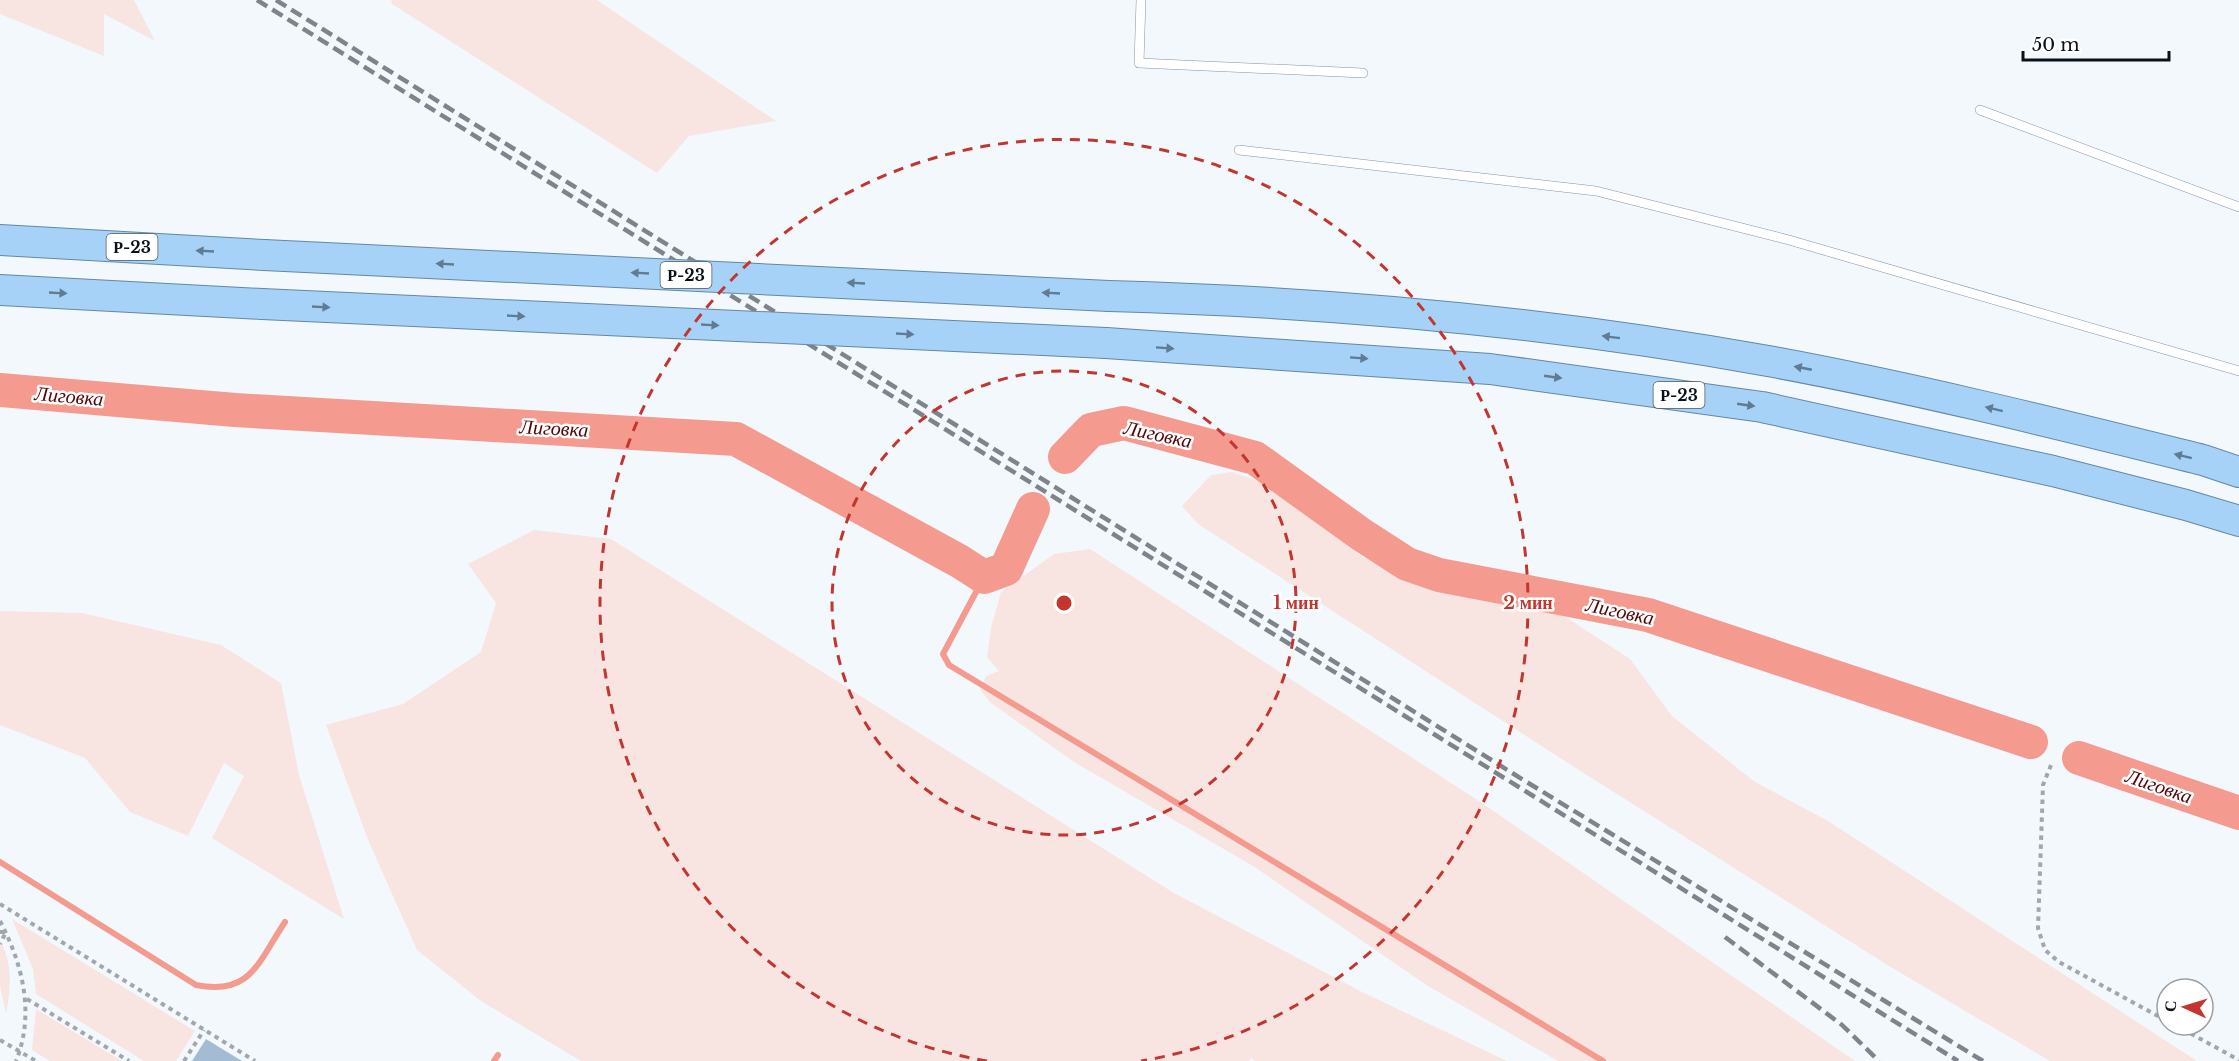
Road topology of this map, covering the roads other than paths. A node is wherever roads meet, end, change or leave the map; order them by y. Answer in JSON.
{"nodes":[{"id":1,"x":1141,"y":0,"type":"edge"},
{"id":2,"x":1363,"y":74,"type":"dead end"},
{"id":3,"x":1980,"y":110,"type":"dead end"},
{"id":4,"x":1239,"y":150,"type":"dead end"},
{"id":5,"x":2239,"y":207,"type":"edge"},
{"id":6,"x":0,"y":240,"type":"edge"},
{"id":7,"x":0,"y":290,"type":"edge"},
{"id":8,"x":2239,"y":371,"type":"edge"},
{"id":9,"x":2239,"y":472,"type":"edge"},
{"id":10,"x":2239,"y":521,"type":"edge"}],
"edges":[{"from":1,"to":2,"type":"lane"},
{"from":3,"to":5,"type":"lane"},
{"from":4,"to":8,"type":"lane"},
{"from":9,"to":6,"type":"highway","number":"Р-23","one_way":true,"bridge":true},
{"from":7,"to":10,"type":"highway","number":"Р-23","one_way":true,"bridge":true}]}
